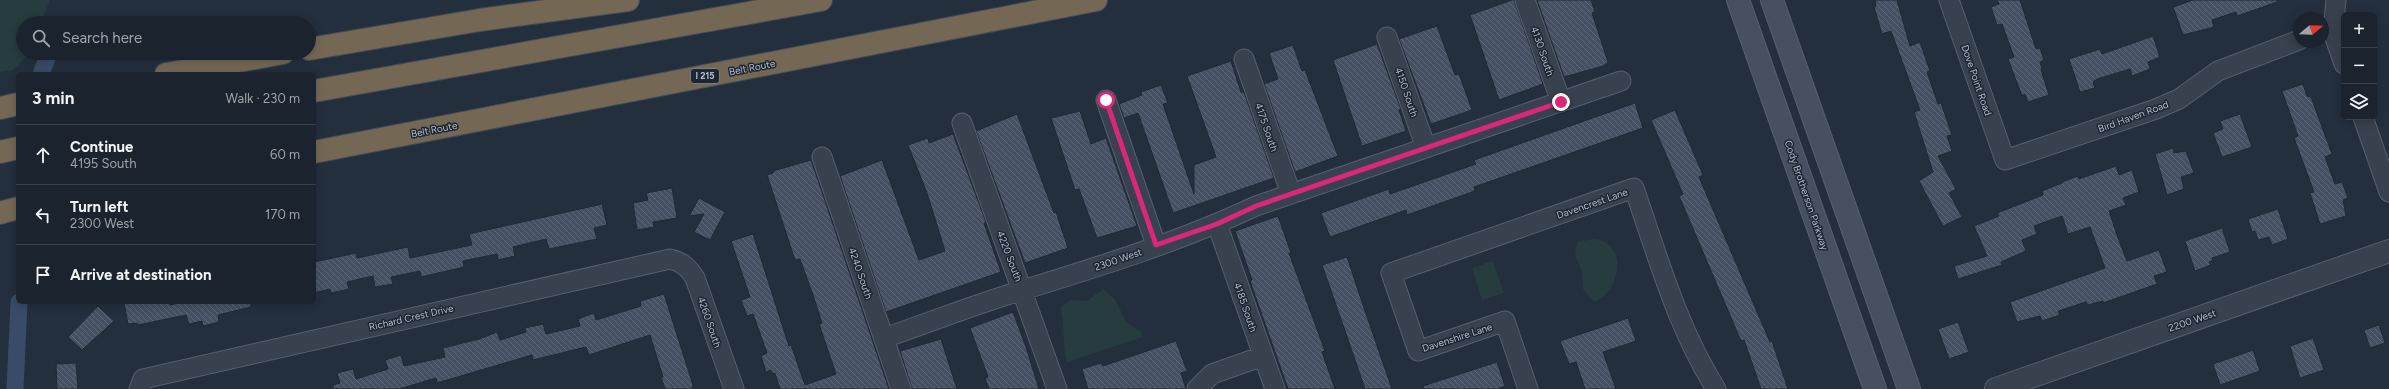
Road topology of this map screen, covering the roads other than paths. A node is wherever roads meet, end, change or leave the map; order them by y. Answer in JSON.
{"nodes":[{"id":1,"x":628,"y":0,"type":"edge"},
{"id":2,"x":821,"y":0,"type":"edge"},
{"id":3,"x":1096,"y":0,"type":"edge"},
{"id":4,"x":1525,"y":0,"type":"edge"},
{"id":5,"x":1738,"y":0,"type":"edge"},
{"id":6,"x":1772,"y":0,"type":"edge"},
{"id":7,"x":1949,"y":0,"type":"edge"},
{"id":8,"x":2336,"y":0,"type":"edge"},
{"id":9,"x":2329,"y":29,"type":"edge"},
{"id":10,"x":2329,"y":35,"type":"edge"},
{"id":11,"x":1387,"y":37,"type":"dead end"},
{"id":12,"x":2293,"y":42,"type":"edge"},
{"id":13,"x":316,"y":48,"type":"edge"},
{"id":14,"x":2341,"y":58,"type":"edge"},
{"id":15,"x":1244,"y":59,"type":"dead end"},
{"id":16,"x":244,"y":60,"type":"edge"},
{"id":17,"x":177,"y":72,"type":"edge"},
{"id":18,"x":1622,"y":81,"type":"dead end"},
{"id":19,"x":316,"y":91,"type":"edge"},
{"id":20,"x":1106,"y":100,"type":"dead end"},
{"id":21,"x":1561,"y":102,"type":"junction"},
{"id":22,"x":16,"y":104,"type":"edge"},
{"id":23,"x":0,"y":108,"type":"edge"},
{"id":24,"x":2364,"y":120,"type":"edge"},
{"id":25,"x":962,"y":123,"type":"dead end"},
{"id":26,"x":16,"y":148,"type":"edge"},
{"id":27,"x":1426,"y":148,"type":"junction"},
{"id":28,"x":0,"y":152,"type":"edge"},
{"id":29,"x":316,"y":152,"type":"edge"},
{"id":30,"x":822,"y":157,"type":"dead end"},
{"id":31,"x":2005,"y":160,"type":"joint"},
{"id":32,"x":2389,"y":192,"type":"edge"},
{"id":33,"x":1291,"y":194,"type":"junction"},
{"id":34,"x":16,"y":209,"type":"edge"},
{"id":35,"x":0,"y":213,"type":"edge"},
{"id":36,"x":1217,"y":224,"type":"junction"},
{"id":37,"x":1156,"y":245,"type":"junction"},
{"id":38,"x":2389,"y":251,"type":"edge"},
{"id":39,"x":679,"y":261,"type":"joint"},
{"id":40,"x":1390,"y":273,"type":"joint"},
{"id":41,"x":1023,"y":291,"type":"junction"},
{"id":42,"x":884,"y":338,"type":"junction"},
{"id":43,"x":1263,"y":356,"type":"junction"},
{"id":44,"x":141,"y":384,"type":"edge"},
{"id":45,"x":734,"y":389,"type":"edge"},
{"id":46,"x":901,"y":389,"type":"edge"},
{"id":47,"x":1057,"y":389,"type":"edge"},
{"id":48,"x":1197,"y":389,"type":"edge"},
{"id":49,"x":1275,"y":389,"type":"edge"},
{"id":50,"x":1528,"y":389,"type":"edge"},
{"id":51,"x":1716,"y":389,"type":"edge"},
{"id":52,"x":1875,"y":389,"type":"edge"},
{"id":53,"x":1909,"y":389,"type":"edge"},
{"id":54,"x":1996,"y":389,"type":"edge"}],
"edges":[{"from":1,"to":13,"type":"highway"},
{"from":2,"to":19,"type":"highway"},
{"from":3,"to":29,"type":"highway","name":"Belt Route","number":"I 215"},
{"from":4,"to":21,"type":"street","name":"4130 South"},
{"from":5,"to":52,"type":"main road","name":"Cody Brotherson Parkway"},
{"from":6,"to":53,"type":"main road"},
{"from":7,"to":31,"type":"street","name":"Dove Point Road"},
{"from":8,"to":9,"type":"street"},
{"from":10,"to":14,"type":"street"},
{"from":11,"to":27,"type":"street","name":"4150 South"},
{"from":12,"to":31,"type":"street","name":"Bird Haven Road"},
{"from":15,"to":33,"type":"street","name":"4175 South"},
{"from":16,"to":17,"type":"highway"},
{"from":18,"to":21,"type":"street","name":"2300 West"},
{"from":20,"to":37,"type":"street"},
{"from":21,"to":27,"type":"street","name":"2300 West"},
{"from":22,"to":23,"type":"highway"},
{"from":24,"to":32,"type":"street"},
{"from":25,"to":41,"type":"street","name":"4220 South"},
{"from":26,"to":28,"type":"highway"},
{"from":27,"to":33,"type":"street","name":"2300 West"},
{"from":30,"to":42,"type":"street","name":"4240 South"},
{"from":33,"to":36,"type":"street","name":"2300 West"},
{"from":34,"to":35,"type":"highway"},
{"from":36,"to":37,"type":"street","name":"2300 West"},
{"from":36,"to":43,"type":"street","name":"4185 South"},
{"from":37,"to":41,"type":"street","name":"2300 West"},
{"from":38,"to":54,"type":"street","name":"2200 West"},
{"from":39,"to":44,"type":"street","name":"Richard Crest Drive"},
{"from":39,"to":45,"type":"street","name":"4260 South"},
{"from":40,"to":50,"type":"street","name":"Davenshire Lane"},
{"from":40,"to":51,"type":"street","name":"Davencrest Lane"},
{"from":41,"to":42,"type":"street","name":"2300 West"},
{"from":41,"to":47,"type":"street","name":"4220 South"},
{"from":42,"to":46,"type":"street","name":"4240 South"},
{"from":43,"to":48,"type":"street"},
{"from":43,"to":49,"type":"street","name":"4185 South"}]}
